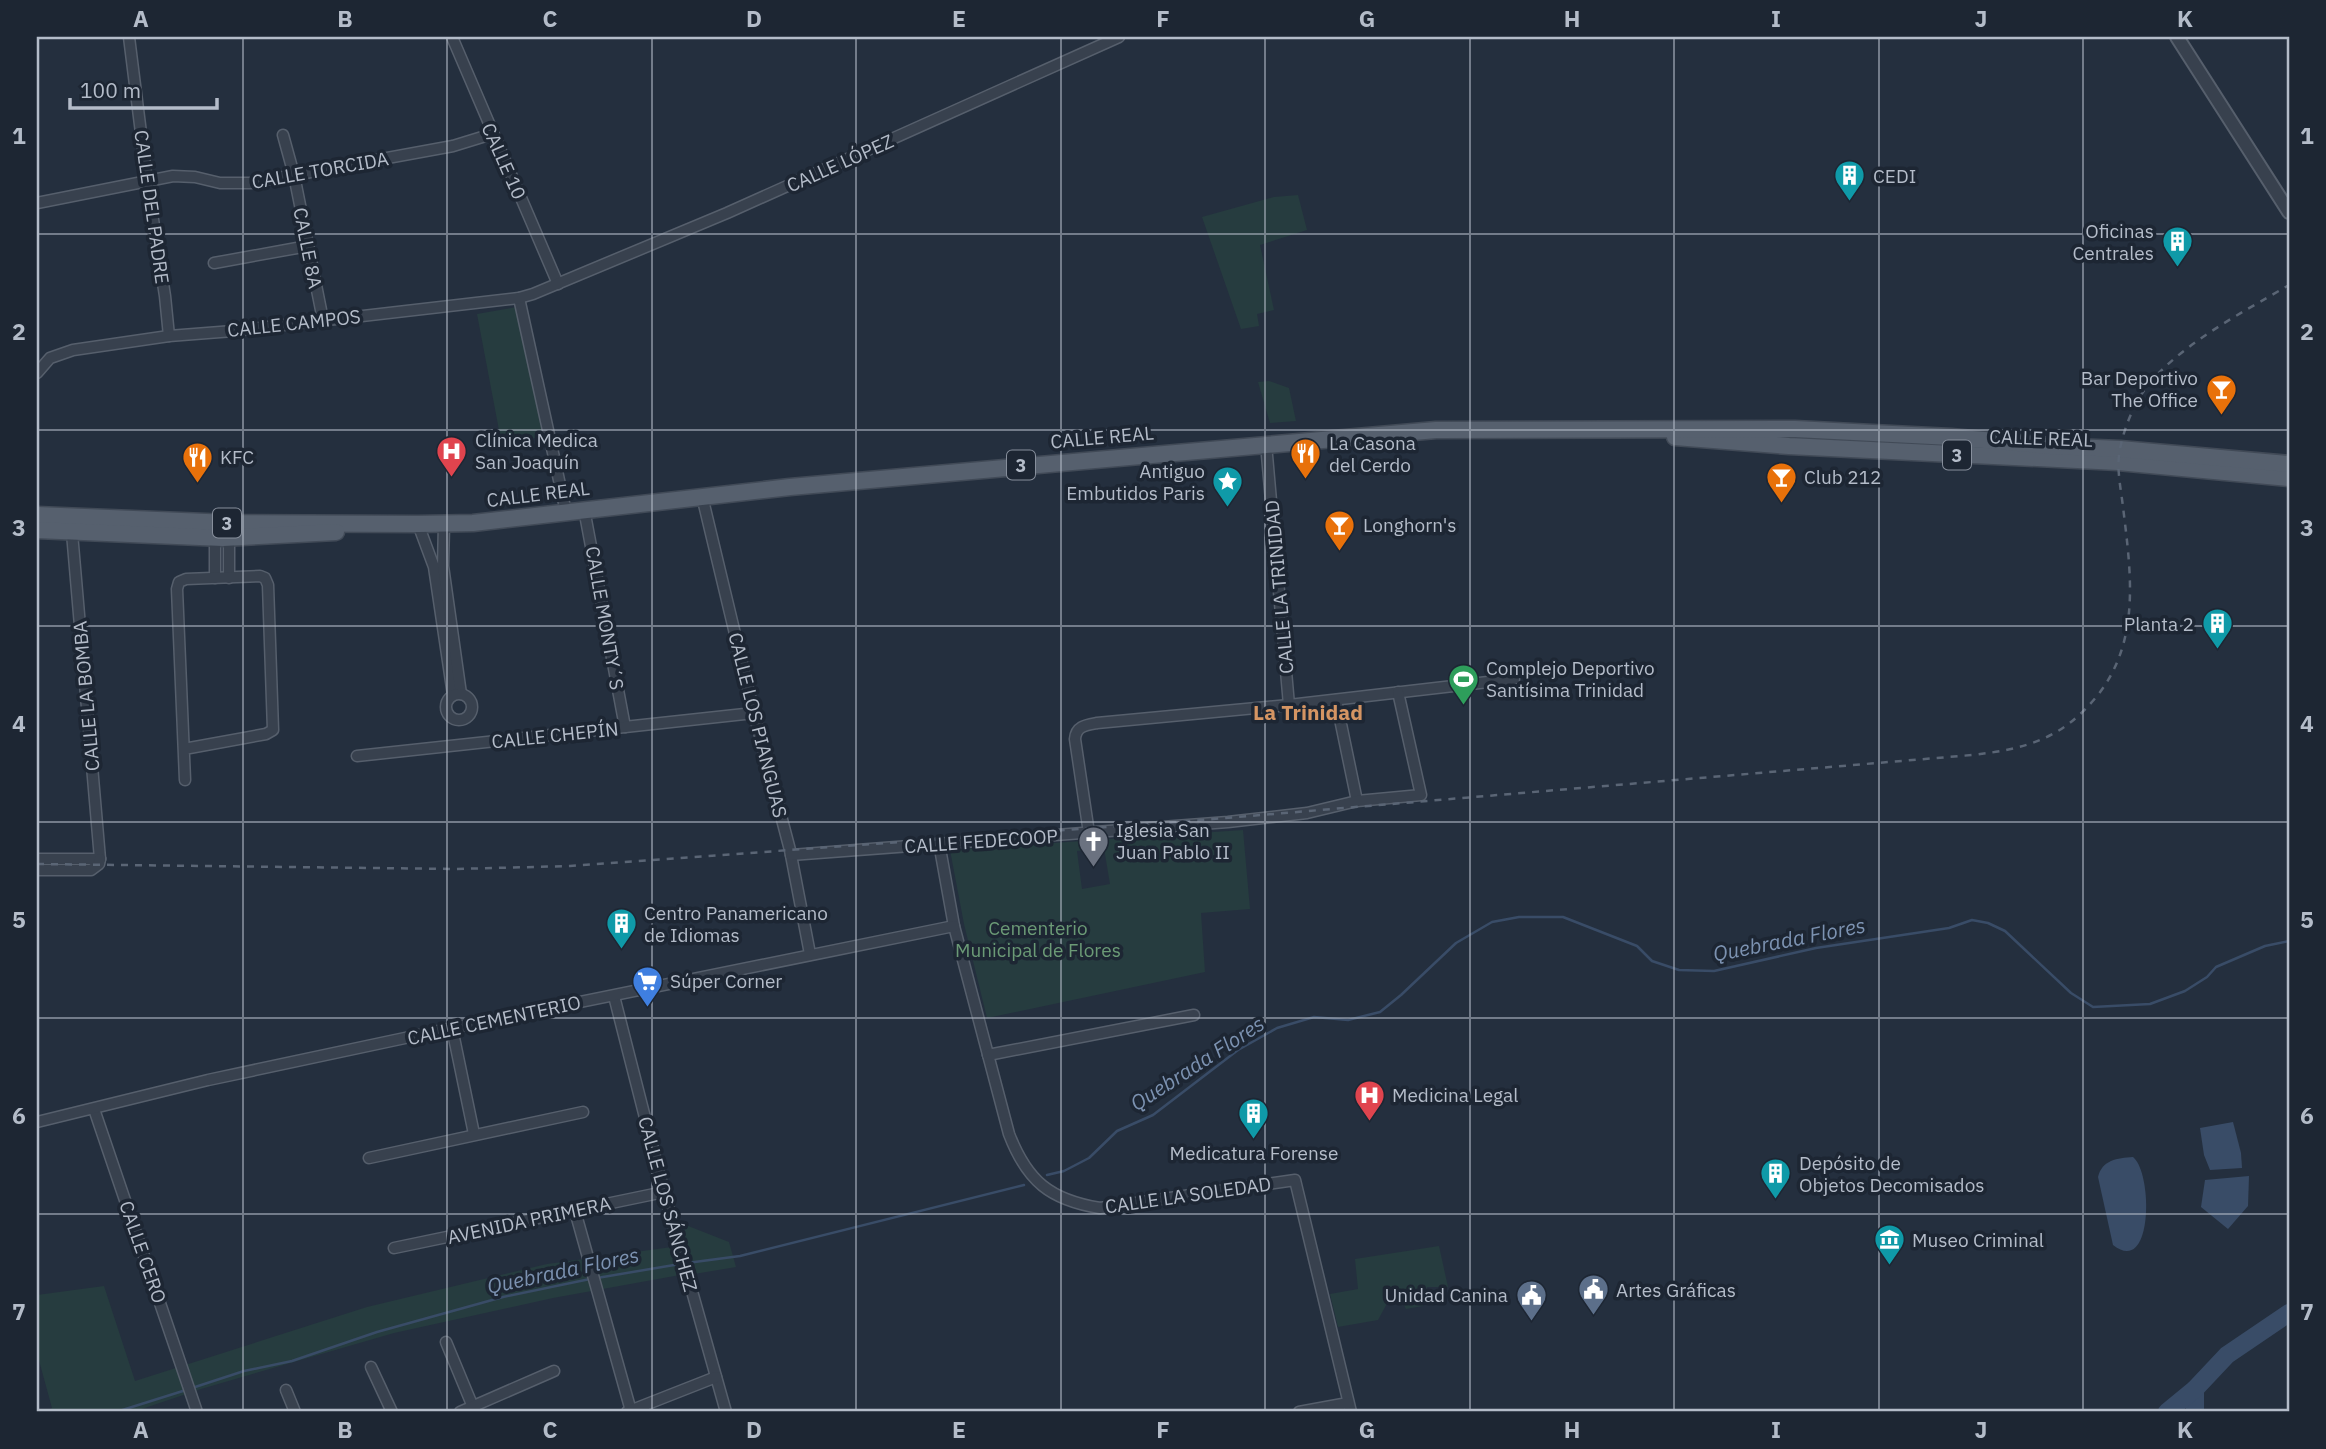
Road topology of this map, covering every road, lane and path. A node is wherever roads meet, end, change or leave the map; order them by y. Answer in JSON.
{"nodes":[{"id":1,"x":129,"y":37,"type":"edge"},
{"id":2,"x":453,"y":37,"type":"edge"},
{"id":3,"x":1119,"y":37,"type":"edge"},
{"id":4,"x":2176,"y":37,"type":"edge"},
{"id":5,"x":492,"y":134,"type":"junction"},
{"id":6,"x":283,"y":135,"type":"dead end"},
{"id":7,"x":294,"y":175,"type":"junction"},
{"id":8,"x":147,"y":181,"type":"junction"},
{"id":9,"x":37,"y":203,"type":"edge"},
{"id":10,"x":2289,"y":212,"type":"edge"},
{"id":11,"x":308,"y":246,"type":"junction"},
{"id":12,"x":214,"y":263,"type":"dead end"},
{"id":13,"x":558,"y":284,"type":"junction"},
{"id":14,"x":519,"y":298,"type":"junction"},
{"id":15,"x":323,"y":320,"type":"junction"},
{"id":16,"x":169,"y":336,"type":"junction"},
{"id":17,"x":37,"y":373,"type":"edge"},
{"id":18,"x":1795,"y":429,"type":"junction"},
{"id":19,"x":1624,"y":430,"type":"junction"},
{"id":20,"x":1750,"y":443,"type":"junction"},
{"id":21,"x":1266,"y":444,"type":"junction"},
{"id":22,"x":1832,"y":449,"type":"junction"},
{"id":23,"x":2289,"y":464,"type":"edge"},
{"id":24,"x":2289,"y":476,"type":"edge"},
{"id":25,"x":702,"y":496,"type":"junction"},
{"id":26,"x":584,"y":509,"type":"junction"},
{"id":27,"x":566,"y":512,"type":"junction"},
{"id":28,"x":37,"y":516,"type":"edge"},
{"id":29,"x":131,"y":519,"type":"junction"},
{"id":30,"x":418,"y":524,"type":"junction"},
{"id":31,"x":444,"y":524,"type":"junction"},
{"id":32,"x":37,"y":530,"type":"edge"},
{"id":33,"x":72,"y":533,"type":"junction"},
{"id":34,"x":222,"y":537,"type":"junction"},
{"id":35,"x":438,"y":566,"type":"junction"},
{"id":36,"x":215,"y":578,"type":"junction"},
{"id":37,"x":229,"y":578,"type":"junction"},
{"id":38,"x":1514,"y":679,"type":"dead end"},
{"id":39,"x":1398,"y":692,"type":"junction"},
{"id":40,"x":457,"y":695,"type":"dead end"},
{"id":41,"x":1336,"y":700,"type":"junction"},
{"id":42,"x":1289,"y":705,"type":"junction"},
{"id":43,"x":754,"y":713,"type":"junction"},
{"id":44,"x":625,"y":727,"type":"junction"},
{"id":45,"x":184,"y":749,"type":"junction"},
{"id":46,"x":357,"y":756,"type":"dead end"},
{"id":47,"x":185,"y":780,"type":"dead end"},
{"id":48,"x":1357,"y":801,"type":"junction"},
{"id":49,"x":1089,"y":833,"type":"junction"},
{"id":50,"x":940,"y":843,"type":"junction"},
{"id":51,"x":791,"y":855,"type":"junction"},
{"id":52,"x":37,"y":859,"type":"edge"},
{"id":53,"x":100,"y":859,"type":"junction"},
{"id":54,"x":37,"y":870,"type":"edge"},
{"id":55,"x":954,"y":926,"type":"junction"},
{"id":56,"x":810,"y":954,"type":"junction"},
{"id":57,"x":614,"y":996,"type":"junction"},
{"id":58,"x":1194,"y":1015,"type":"dead end"},
{"id":59,"x":452,"y":1028,"type":"junction"},
{"id":60,"x":988,"y":1055,"type":"junction"},
{"id":61,"x":94,"y":1108,"type":"junction"},
{"id":62,"x":583,"y":1112,"type":"dead end"},
{"id":63,"x":37,"y":1122,"type":"edge"},
{"id":64,"x":474,"y":1134,"type":"junction"},
{"id":65,"x":369,"y":1157,"type":"dead end"},
{"id":66,"x":664,"y":1192,"type":"junction"},
{"id":67,"x":575,"y":1211,"type":"junction"},
{"id":68,"x":394,"y":1248,"type":"dead end"},
{"id":69,"x":446,"y":1342,"type":"dead end"},
{"id":70,"x":371,"y":1367,"type":"dead end"},
{"id":71,"x":554,"y":1371,"type":"dead end"},
{"id":72,"x":716,"y":1377,"type":"junction"},
{"id":73,"x":286,"y":1390,"type":"dead end"},
{"id":74,"x":473,"y":1407,"type":"junction"},
{"id":75,"x":1349,"y":1407,"type":"edge"},
{"id":76,"x":629,"y":1411,"type":"edge"},
{"id":77,"x":197,"y":1412,"type":"edge"},
{"id":78,"x":295,"y":1412,"type":"edge"},
{"id":79,"x":391,"y":1412,"type":"edge"},
{"id":80,"x":460,"y":1412,"type":"edge"},
{"id":81,"x":726,"y":1412,"type":"edge"},
{"id":82,"x":1299,"y":1412,"type":"edge"}],
"edges":[{"from":1,"to":8,"type":"street","name":"CALLE DEL PADRE"},
{"from":2,"to":5,"type":"street","name":"CALLE 10"},
{"from":3,"to":13,"type":"street","name":"CALLE LÓPEZ"},
{"from":4,"to":10,"type":"street"},
{"from":5,"to":7,"type":"street","name":"CALLE TORCIDA"},
{"from":5,"to":13,"type":"street","name":"CALLE 10"},
{"from":6,"to":7,"type":"street","name":"CALLE 8A"},
{"from":7,"to":8,"type":"street","name":"CALLE TORCIDA"},
{"from":7,"to":11,"type":"street","name":"CALLE 8A"},
{"from":8,"to":9,"type":"street","name":"CALLE TORCIDA"},
{"from":8,"to":16,"type":"street","name":"CALLE DEL PADRE"},
{"from":11,"to":12,"type":"street"},
{"from":11,"to":15,"type":"street","name":"CALLE 8A"},
{"from":13,"to":14,"type":"street","name":"CALLE CAMPOS"},
{"from":14,"to":15,"type":"street","name":"CALLE CAMPOS"},
{"from":14,"to":27,"type":"street"},
{"from":15,"to":16,"type":"street","name":"CALLE CAMPOS"},
{"from":16,"to":17,"type":"street","name":"CALLE CAMPOS"},
{"from":18,"to":19,"type":"main road","name":"CALLE REAL","number":"3"},
{"from":18,"to":20,"type":"main road"},
{"from":18,"to":22,"type":"main road"},
{"from":18,"to":23,"type":"main road","name":"CALLE REAL","number":"3"},
{"from":19,"to":20,"type":"main road","name":"CALLE REAL","number":"3"},
{"from":19,"to":21,"type":"main road","name":"CALLE REAL","number":"3"},
{"from":20,"to":22,"type":"main road","name":"CALLE REAL","number":"3"},
{"from":21,"to":25,"type":"main road","name":"CALLE REAL","number":"3"},
{"from":21,"to":42,"type":"street","name":"CALLE LA TRINIDAD"},
{"from":22,"to":24,"type":"main road","name":"CALLE REAL","number":"3"},
{"from":25,"to":26,"type":"main road","name":"CALLE REAL","number":"3"},
{"from":25,"to":43,"type":"street","name":"CALLE LOS PIANGUAS"},
{"from":26,"to":27,"type":"main road","name":"CALLE REAL","number":"3"},
{"from":26,"to":44,"type":"street","name":"CALLE MONTY´S"},
{"from":27,"to":31,"type":"main road","name":"CALLE REAL","number":"3"},
{"from":28,"to":29,"type":"main road","name":"CALLE REAL","number":"3"},
{"from":28,"to":33,"type":"main road"},
{"from":29,"to":30,"type":"main road","name":"CALLE REAL","number":"3"},
{"from":29,"to":33,"type":"main road"},
{"from":30,"to":31,"type":"main road","name":"CALLE REAL","number":"3"},
{"from":30,"to":34,"type":"main road","name":"CALLE REAL","number":"3"},
{"from":30,"to":35,"type":"street"},
{"from":31,"to":35,"type":"street"},
{"from":32,"to":33,"type":"main road","name":"CALLE REAL","number":"3"},
{"from":33,"to":34,"type":"main road","name":"CALLE REAL","number":"3"},
{"from":33,"to":53,"type":"street","name":"CALLE LA BOMBA"},
{"from":34,"to":36,"type":"street"},
{"from":34,"to":37,"type":"street"},
{"from":35,"to":40,"type":"street"},
{"from":36,"to":37,"type":"street"},
{"from":36,"to":45,"type":"street"},
{"from":37,"to":45,"type":"street"},
{"from":38,"to":39,"type":"street"},
{"from":39,"to":41,"type":"street"},
{"from":39,"to":48,"type":"street","name":"CALLE FEDECOOP"},
{"from":41,"to":42,"type":"street"},
{"from":41,"to":48,"type":"street"},
{"from":42,"to":49,"type":"street"},
{"from":43,"to":44,"type":"street","name":"CALLE CHEPÍN"},
{"from":43,"to":51,"type":"street","name":"CALLE LOS PIANGUAS"},
{"from":44,"to":46,"type":"street","name":"CALLE CHEPÍN"},
{"from":45,"to":47,"type":"street"},
{"from":48,"to":49,"type":"street","name":"CALLE FEDECOOP"},
{"from":49,"to":50,"type":"street","name":"CALLE FEDECOOP"},
{"from":50,"to":51,"type":"street","name":"CALLE FEDECOOP"},
{"from":50,"to":55,"type":"street","name":"CALLE LA SOLEDAD"},
{"from":51,"to":56,"type":"street","name":"CALLE LOS PIANGUAS"},
{"from":52,"to":53,"type":"street"},
{"from":53,"to":54,"type":"street"},
{"from":55,"to":56,"type":"street","name":"CALLE CEMENTERIO"},
{"from":55,"to":60,"type":"street","name":"CALLE LA SOLEDAD"},
{"from":56,"to":57,"type":"street","name":"CALLE CEMENTERIO"},
{"from":57,"to":59,"type":"street","name":"CALLE CEMENTERIO"},
{"from":57,"to":66,"type":"street","name":"CALLE LOS SÁNCHEZ"},
{"from":58,"to":60,"type":"street"},
{"from":59,"to":61,"type":"street","name":"CALLE CEMENTERIO"},
{"from":59,"to":64,"type":"street"},
{"from":60,"to":75,"type":"street","name":"CALLE LA SOLEDAD"},
{"from":61,"to":63,"type":"street","name":"CALLE CEMENTERIO"},
{"from":61,"to":77,"type":"street","name":"CALLE CERO"},
{"from":62,"to":64,"type":"street"},
{"from":64,"to":65,"type":"street"},
{"from":66,"to":67,"type":"street","name":"AVENIDA PRIMERA"},
{"from":66,"to":72,"type":"street","name":"CALLE LOS SÁNCHEZ"},
{"from":67,"to":68,"type":"street","name":"AVENIDA PRIMERA"},
{"from":67,"to":76,"type":"street"},
{"from":69,"to":74,"type":"street"},
{"from":70,"to":79,"type":"street"},
{"from":71,"to":74,"type":"street"},
{"from":72,"to":76,"type":"street"},
{"from":72,"to":81,"type":"street","name":"CALLE LOS SÁNCHEZ"},
{"from":73,"to":78,"type":"street"},
{"from":74,"to":80,"type":"street"},
{"from":75,"to":82,"type":"street"}]}
